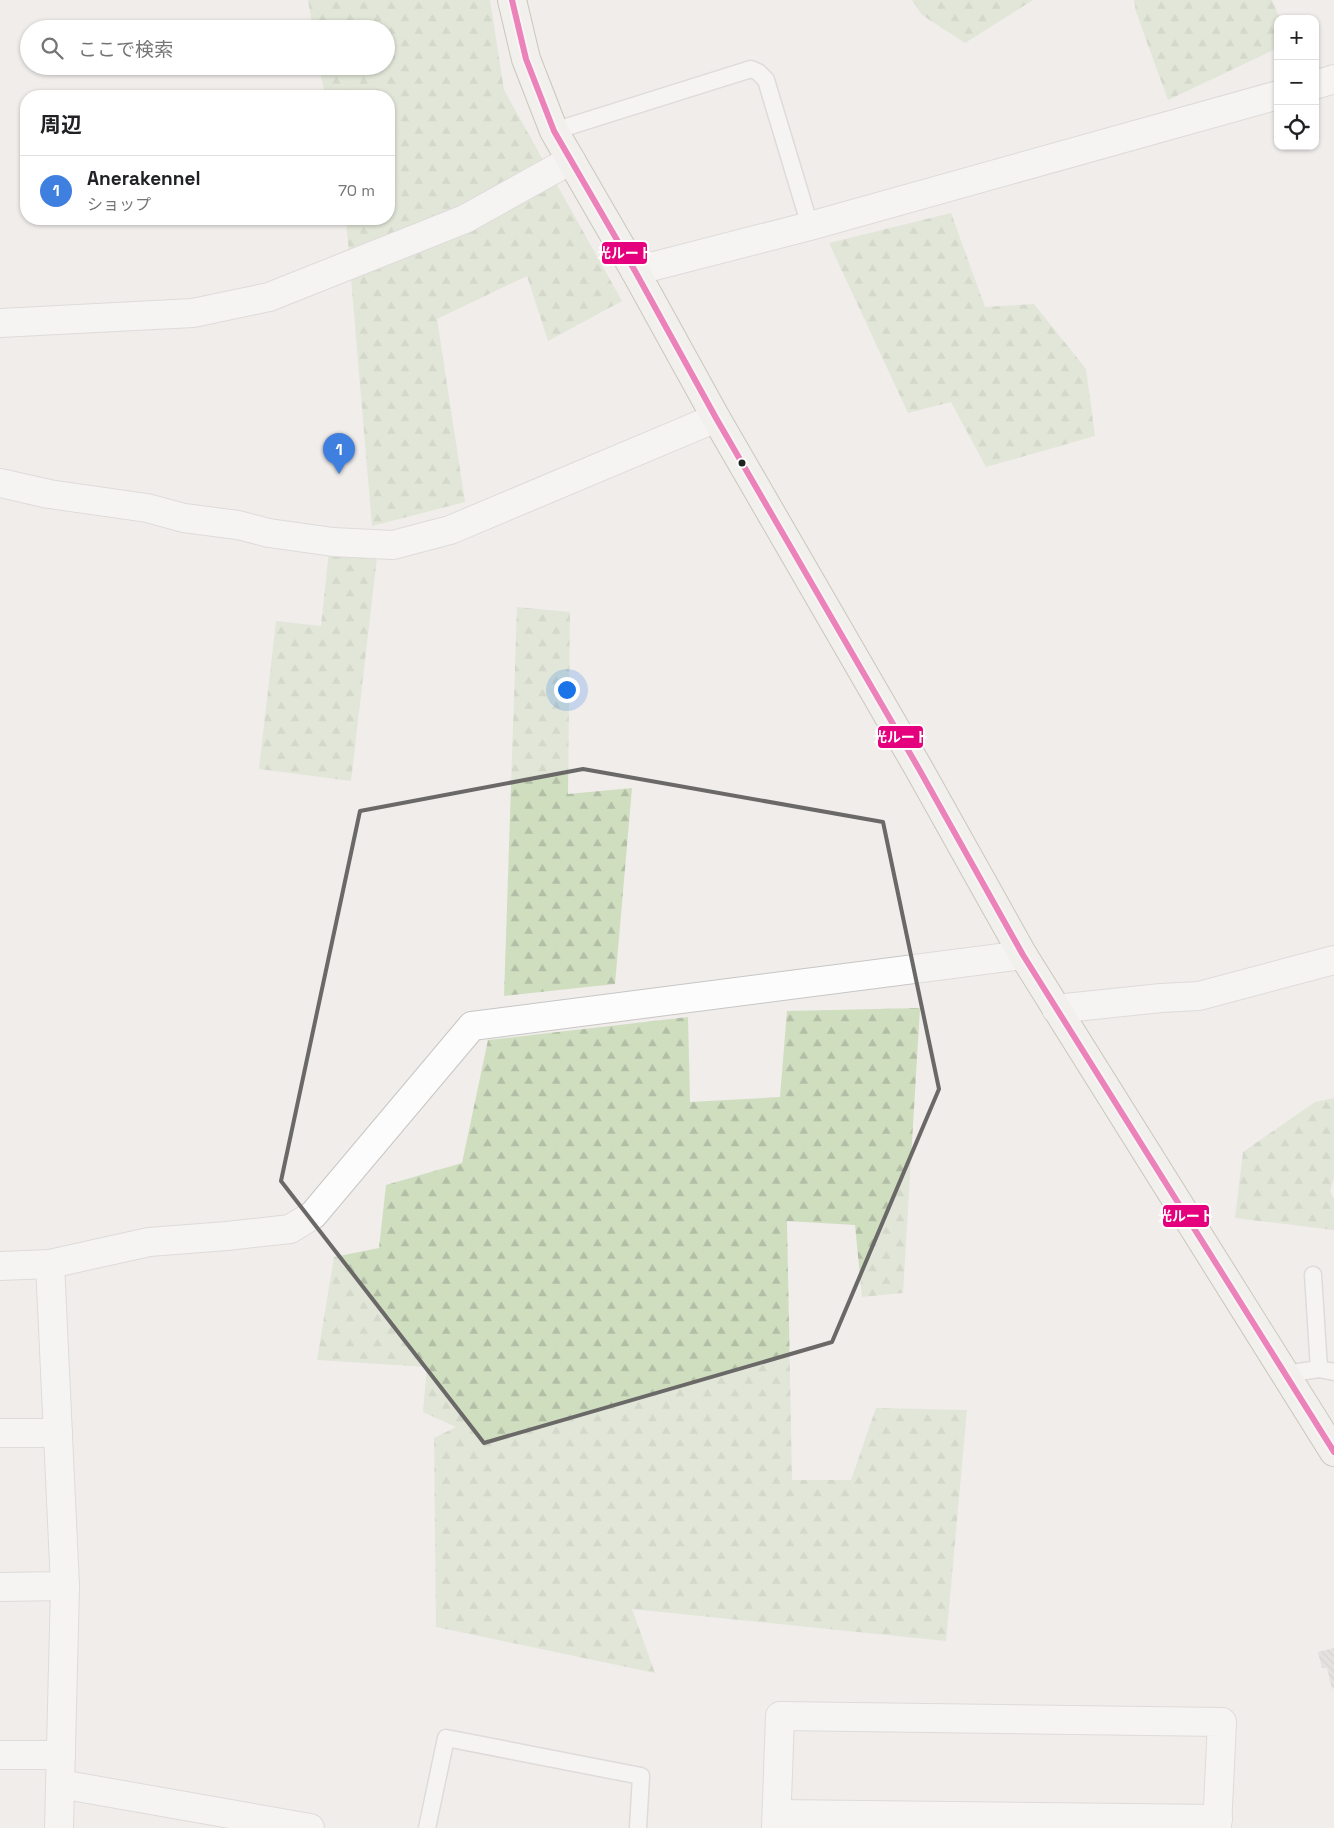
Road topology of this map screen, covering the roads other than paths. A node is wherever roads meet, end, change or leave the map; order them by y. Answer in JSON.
{"nodes":[{"id":1,"x":512,"y":0,"type":"edge"},
{"id":2,"x":1334,"y":80,"type":"edge"},
{"id":3,"x":1319,"y":84,"type":"edge"},
{"id":4,"x":1274,"y":96,"type":"edge"},
{"id":5,"x":554,"y":131,"type":"junction"},
{"id":6,"x":571,"y":160,"type":"junction"},
{"id":7,"x":810,"y":226,"type":"junction"},
{"id":8,"x":635,"y":271,"type":"junction"},
{"id":9,"x":0,"y":323,"type":"edge"},
{"id":10,"x":716,"y":418,"type":"junction"},
{"id":11,"x":0,"y":483,"type":"edge"},
{"id":12,"x":1023,"y":955,"type":"junction"},
{"id":13,"x":1334,"y":960,"type":"edge"},
{"id":14,"x":1056,"y":1009,"type":"junction"},
{"id":15,"x":50,"y":1264,"type":"junction"},
{"id":16,"x":0,"y":1266,"type":"edge"},
{"id":17,"x":1313,"y":1275,"type":"dead end"},
{"id":18,"x":1327,"y":1371,"type":"edge"},
{"id":19,"x":1285,"y":1374,"type":"junction"},
{"id":20,"x":0,"y":1433,"type":"edge"},
{"id":21,"x":58,"y":1433,"type":"junction"},
{"id":22,"x":1334,"y":1452,"type":"edge"},
{"id":23,"x":65,"y":1586,"type":"junction"},
{"id":24,"x":0,"y":1587,"type":"edge"},
{"id":25,"x":0,"y":1755,"type":"edge"},
{"id":26,"x":61,"y":1755,"type":"junction"},
{"id":27,"x":60,"y":1784,"type":"junction"},
{"id":28,"x":776,"y":1821,"type":"edge"},
{"id":29,"x":1217,"y":1824,"type":"edge"},
{"id":30,"x":59,"y":1828,"type":"edge"},
{"id":31,"x":310,"y":1828,"type":"edge"},
{"id":32,"x":427,"y":1828,"type":"edge"},
{"id":33,"x":638,"y":1828,"type":"edge"}],
"edges":[{"from":1,"to":5,"type":"main road"},
{"from":2,"to":3,"type":"street"},
{"from":4,"to":7,"type":"street"},
{"from":5,"to":6,"type":"main road"},
{"from":5,"to":7,"type":"lane"},
{"from":6,"to":8,"type":"main road"},
{"from":6,"to":9,"type":"street"},
{"from":7,"to":8,"type":"street"},
{"from":8,"to":10,"type":"main road"},
{"from":10,"to":11,"type":"street"},
{"from":10,"to":12,"type":"main road"},
{"from":12,"to":14,"type":"main road"},
{"from":12,"to":15,"type":"street"},
{"from":13,"to":14,"type":"street"},
{"from":14,"to":19,"type":"main road"},
{"from":15,"to":16,"type":"street"},
{"from":15,"to":21,"type":"street"},
{"from":17,"to":18,"type":"lane"},
{"from":18,"to":19,"type":"lane"},
{"from":19,"to":22,"type":"main road"},
{"from":20,"to":21,"type":"street"},
{"from":21,"to":23,"type":"street"},
{"from":23,"to":24,"type":"street"},
{"from":23,"to":26,"type":"street"},
{"from":25,"to":26,"type":"street"},
{"from":26,"to":27,"type":"street"},
{"from":27,"to":30,"type":"street"},
{"from":27,"to":31,"type":"street"},
{"from":28,"to":29,"type":"street"},
{"from":28,"to":29,"type":"street"},
{"from":32,"to":33,"type":"lane"}]}
